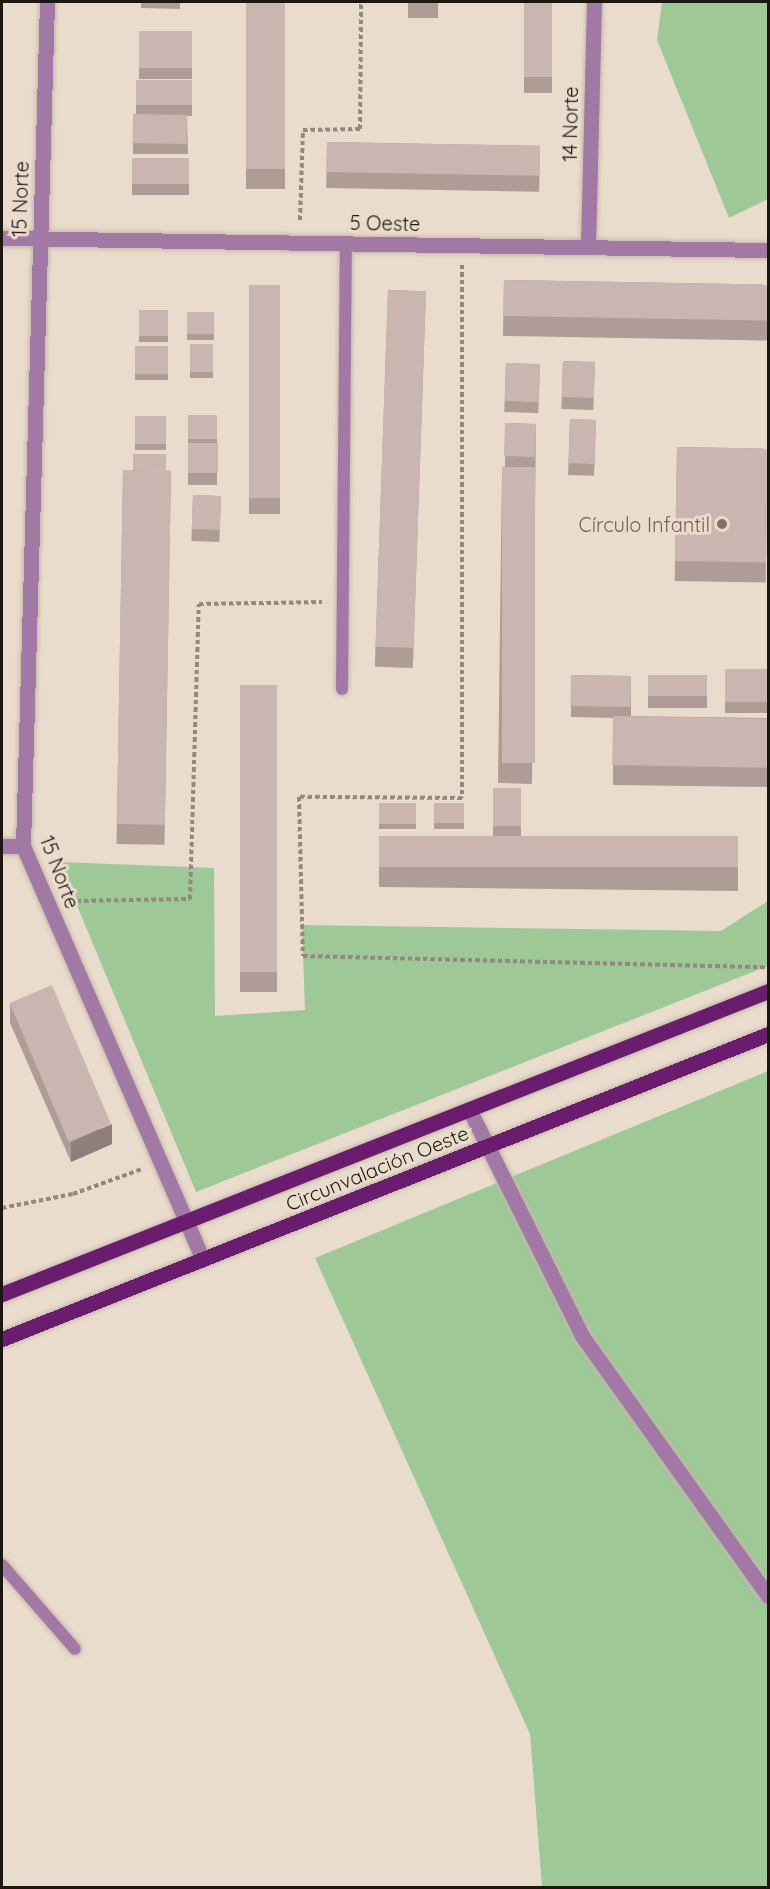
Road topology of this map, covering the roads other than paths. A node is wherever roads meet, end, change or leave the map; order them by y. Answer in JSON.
{"nodes":[{"id":1,"x":47,"y":2,"type":"edge"},
{"id":2,"x":594,"y":2,"type":"edge"},
{"id":3,"x":2,"y":238,"type":"edge"},
{"id":4,"x":40,"y":238,"type":"junction"},
{"id":5,"x":346,"y":243,"type":"junction"},
{"id":6,"x":588,"y":247,"type":"junction"},
{"id":7,"x":768,"y":250,"type":"edge"},
{"id":8,"x":342,"y":689,"type":"dead end"},
{"id":9,"x":2,"y":846,"type":"edge"},
{"id":10,"x":23,"y":846,"type":"junction"},
{"id":11,"x":768,"y":991,"type":"edge"},
{"id":12,"x":768,"y":1034,"type":"edge"},
{"id":13,"x":470,"y":1111,"type":"junction"},
{"id":14,"x":489,"y":1146,"type":"junction"},
{"id":15,"x":184,"y":1220,"type":"junction"},
{"id":16,"x":203,"y":1260,"type":"junction"},
{"id":17,"x":2,"y":1294,"type":"edge"},
{"id":18,"x":2,"y":1339,"type":"edge"},
{"id":19,"x":2,"y":1564,"type":"edge"},
{"id":20,"x":768,"y":1596,"type":"edge"},
{"id":21,"x":75,"y":1649,"type":"dead end"}],
"edges":[{"from":1,"to":4,"type":"street","name":"15 Norte"},
{"from":2,"to":6,"type":"street","name":"14 Norte"},
{"from":3,"to":4,"type":"street","name":"5 Oeste"},
{"from":4,"to":5,"type":"street","name":"5 Oeste"},
{"from":4,"to":10,"type":"street","name":"15 Norte"},
{"from":5,"to":6,"type":"street","name":"5 Oeste"},
{"from":5,"to":8,"type":"lane"},
{"from":6,"to":7,"type":"street","name":"5 Oeste"},
{"from":9,"to":10,"type":"street"},
{"from":10,"to":15,"type":"street","name":"15 Norte"},
{"from":11,"to":13,"type":"main road","name":"Circunvalación Oeste"},
{"from":12,"to":14,"type":"main road","name":"Circunvalación Oeste"},
{"from":13,"to":14,"type":"street"},
{"from":13,"to":15,"type":"main road","name":"Circunvalación Oeste"},
{"from":14,"to":16,"type":"main road","name":"Circunvalación Oeste"},
{"from":14,"to":20,"type":"street"},
{"from":15,"to":16,"type":"street","name":"15 Norte"},
{"from":15,"to":17,"type":"main road","name":"Circunvalación Oeste"},
{"from":16,"to":18,"type":"main road","name":"Circunvalación Oeste"},
{"from":19,"to":21,"type":"lane"}]}
